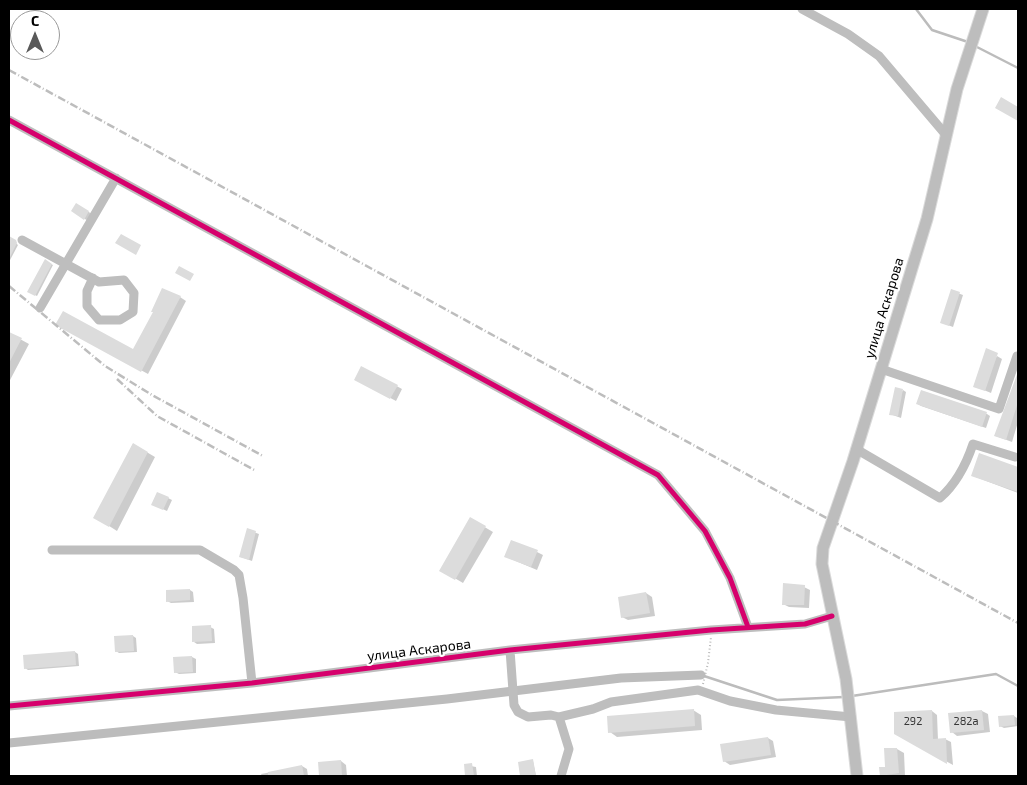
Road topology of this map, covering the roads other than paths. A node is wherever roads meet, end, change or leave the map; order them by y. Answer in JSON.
{"nodes":[{"id":1,"x":802,"y":9,"type":"edge"},
{"id":2,"x":983,"y":9,"type":"edge"},
{"id":3,"x":9,"y":120,"type":"edge"},
{"id":4,"x":946,"y":136,"type":"junction"},
{"id":5,"x":116,"y":178,"type":"junction"},
{"id":6,"x":22,"y":240,"type":"dead end"},
{"id":7,"x":66,"y":264,"type":"junction"},
{"id":8,"x":93,"y":278,"type":"junction"},
{"id":9,"x":40,"y":308,"type":"dead end"},
{"id":10,"x":1018,"y":356,"type":"edge"},
{"id":11,"x":881,"y":369,"type":"junction"},
{"id":12,"x":856,"y":449,"type":"junction"},
{"id":13,"x":1015,"y":457,"type":"dead end"},
{"id":14,"x":52,"y":550,"type":"dead end"},
{"id":15,"x":832,"y":616,"type":"junction"},
{"id":16,"x":748,"y":628,"type":"junction"},
{"id":17,"x":510,"y":650,"type":"junction"},
{"id":18,"x":252,"y":683,"type":"junction"},
{"id":19,"x":9,"y":706,"type":"edge"},
{"id":20,"x":851,"y":713,"type":"junction"},
{"id":21,"x":560,"y":717,"type":"junction"},
{"id":22,"x":561,"y":776,"type":"edge"},
{"id":23,"x":857,"y":776,"type":"edge"}],
"edges":[{"from":1,"to":4,"type":"street"},
{"from":2,"to":4,"type":"main road","name":"улица Аскарова"},
{"from":3,"to":5,"type":"street"},
{"from":4,"to":11,"type":"main road","name":"улица Аскарова"},
{"from":5,"to":7,"type":"street"},
{"from":5,"to":16,"type":"street"},
{"from":6,"to":7,"type":"street"},
{"from":7,"to":8,"type":"street"},
{"from":7,"to":9,"type":"street"},
{"from":8,"to":8,"type":"street"},
{"from":10,"to":11,"type":"street"},
{"from":11,"to":12,"type":"main road","name":"улица Аскарова"},
{"from":12,"to":13,"type":"street"},
{"from":12,"to":15,"type":"main road","name":"улица Аскарова"},
{"from":14,"to":18,"type":"street"},
{"from":15,"to":16,"type":"street","name":"улица Аскарова"},
{"from":15,"to":20,"type":"main road","name":"улица Аскарова"},
{"from":16,"to":17,"type":"street","name":"улица Аскарова"},
{"from":17,"to":18,"type":"street","name":"улица Аскарова"},
{"from":17,"to":21,"type":"street"},
{"from":18,"to":19,"type":"street","name":"улица Аскарова"},
{"from":20,"to":21,"type":"street"},
{"from":20,"to":23,"type":"main road","name":"улица Аскарова"},
{"from":21,"to":22,"type":"street"}]}
